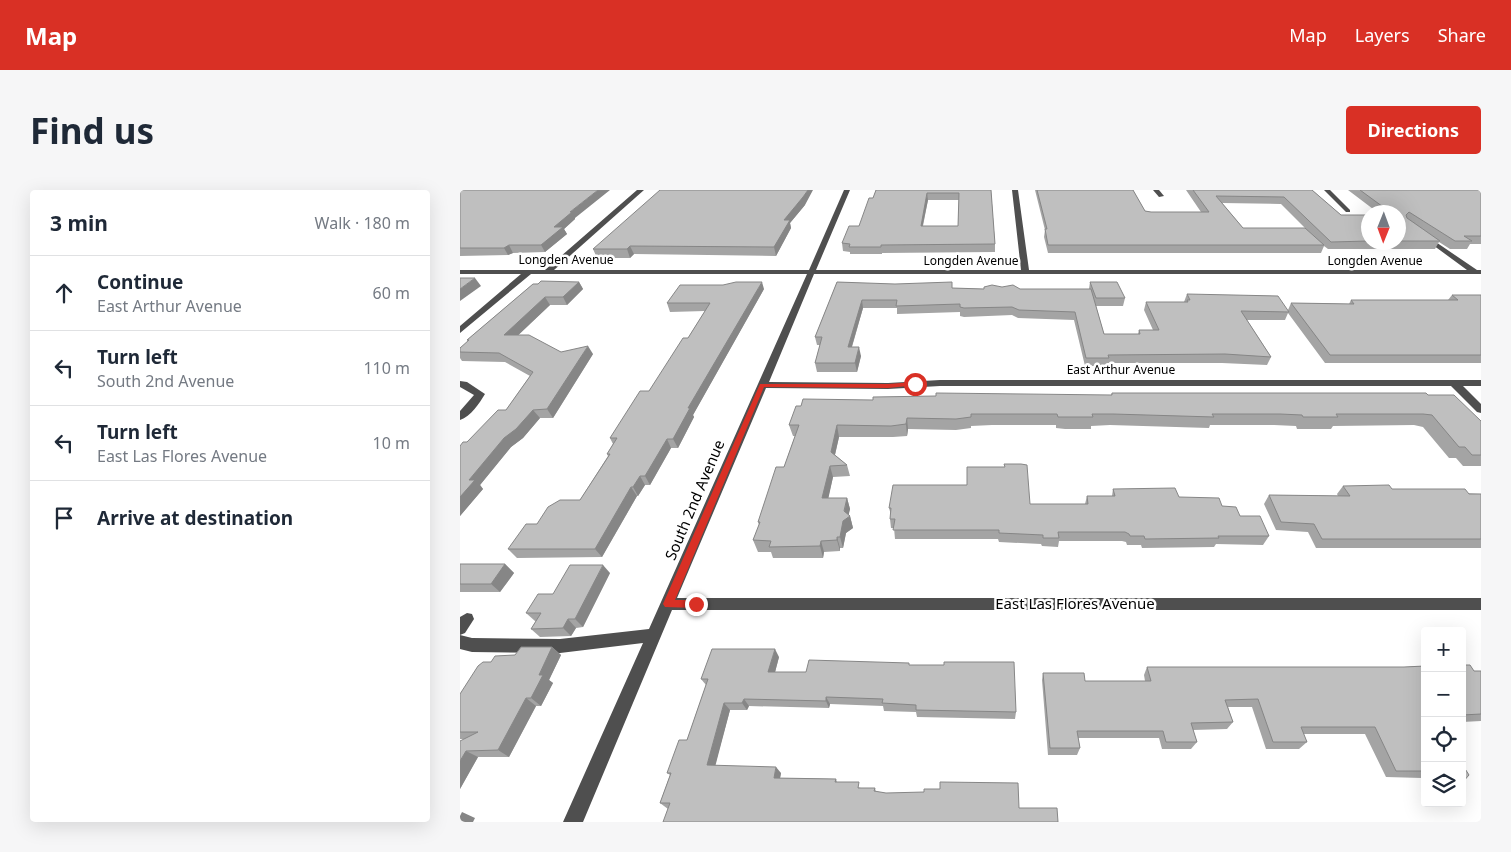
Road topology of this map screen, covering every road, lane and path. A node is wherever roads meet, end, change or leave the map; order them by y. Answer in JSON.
{"nodes":[{"id":1,"x":641,"y":190,"type":"edge"},
{"id":2,"x":847,"y":190,"type":"edge"},
{"id":3,"x":1015,"y":190,"type":"edge"},
{"id":4,"x":1156,"y":190,"type":"edge"},
{"id":5,"x":1326,"y":190,"type":"edge"},
{"id":6,"x":1161,"y":196,"type":"dead end"},
{"id":7,"x":1348,"y":211,"type":"dead end"},
{"id":8,"x":1414,"y":229,"type":"edge"},
{"id":9,"x":530,"y":271,"type":"junction"},
{"id":10,"x":460,"y":272,"type":"edge"},
{"id":11,"x":547,"y":272,"type":"junction"},
{"id":12,"x":811,"y":272,"type":"junction"},
{"id":13,"x":1025,"y":272,"type":"junction"},
{"id":14,"x":1478,"y":272,"type":"edge"},
{"id":15,"x":460,"y":330,"type":"edge"},
{"id":16,"x":1454,"y":383,"type":"junction"},
{"id":17,"x":1481,"y":383,"type":"edge"},
{"id":18,"x":460,"y":384,"type":"edge"},
{"id":19,"x":762,"y":385,"type":"junction"},
{"id":20,"x":1481,"y":410,"type":"edge"},
{"id":21,"x":460,"y":417,"type":"edge"},
{"id":22,"x":668,"y":604,"type":"junction"},
{"id":23,"x":1481,"y":604,"type":"edge"},
{"id":24,"x":654,"y":635,"type":"junction"},
{"id":25,"x":460,"y":642,"type":"edge"},
{"id":26,"x":573,"y":822,"type":"edge"}],
"edges":[{"from":1,"to":11,"type":"street"},
{"from":2,"to":12,"type":"street","name":"South 2nd Avenue"},
{"from":3,"to":13,"type":"street"},
{"from":4,"to":6,"type":"street"},
{"from":5,"to":7,"type":"street"},
{"from":8,"to":14,"type":"street"},
{"from":9,"to":10,"type":"street","name":"Longden Avenue"},
{"from":9,"to":11,"type":"street","name":"Longden Avenue"},
{"from":9,"to":15,"type":"street"},
{"from":11,"to":12,"type":"street","name":"Longden Avenue"},
{"from":12,"to":13,"type":"street","name":"Longden Avenue"},
{"from":12,"to":19,"type":"street","name":"South 2nd Avenue"},
{"from":13,"to":14,"type":"street","name":"Longden Avenue"},
{"from":16,"to":17,"type":"street","name":"East Arthur Avenue"},
{"from":16,"to":19,"type":"street","name":"East Arthur Avenue"},
{"from":16,"to":20,"type":"street"},
{"from":18,"to":21,"type":"street"},
{"from":19,"to":22,"type":"street","name":"South 2nd Avenue"},
{"from":22,"to":23,"type":"street","name":"East Las Flores Avenue"},
{"from":22,"to":24,"type":"street","name":"South 2nd Avenue"},
{"from":24,"to":25,"type":"street"},
{"from":24,"to":26,"type":"street","name":"South 2nd Avenue"}]}
